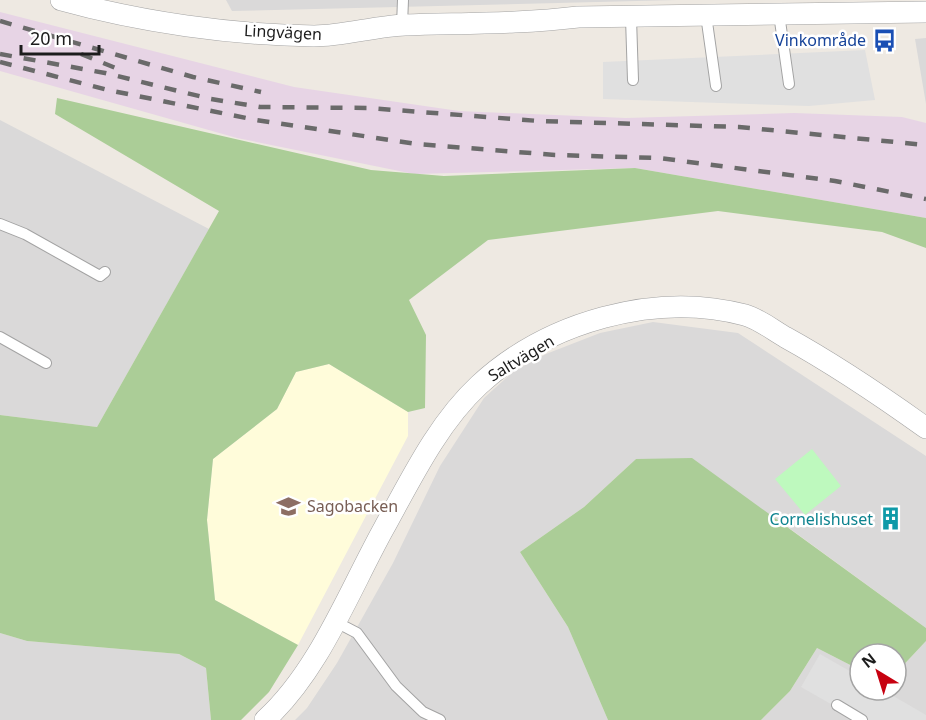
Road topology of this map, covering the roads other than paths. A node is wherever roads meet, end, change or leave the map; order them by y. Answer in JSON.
{"nodes":[{"id":1,"x":61,"y":0,"type":"edge"},
{"id":2,"x":403,"y":0,"type":"edge"},
{"id":3,"x":674,"y":8,"type":"edge"},
{"id":4,"x":578,"y":9,"type":"edge"},
{"id":5,"x":926,"y":12,"type":"edge"},
{"id":6,"x":779,"y":14,"type":"junction"},
{"id":7,"x":706,"y":15,"type":"junction"},
{"id":8,"x":632,"y":18,"type":"junction"},
{"id":9,"x":402,"y":25,"type":"junction"},
{"id":10,"x":633,"y":80,"type":"dead end"},
{"id":11,"x":789,"y":84,"type":"dead end"},
{"id":12,"x":716,"y":86,"type":"dead end"},
{"id":13,"x":0,"y":224,"type":"edge"},
{"id":14,"x":105,"y":272,"type":"dead end"},
{"id":15,"x":0,"y":337,"type":"edge"},
{"id":16,"x":46,"y":363,"type":"dead end"},
{"id":17,"x":926,"y":428,"type":"edge"},
{"id":18,"x":334,"y":621,"type":"junction"},
{"id":19,"x":837,"y":705,"type":"dead end"},
{"id":20,"x":265,"y":720,"type":"edge"},
{"id":21,"x":440,"y":720,"type":"edge"},
{"id":22,"x":862,"y":720,"type":"edge"}],
"edges":[{"from":1,"to":9,"type":"street","name":"Lingvägen"},
{"from":2,"to":9,"type":"lane"},
{"from":3,"to":7,"type":"street","name":"Lingvägen"},
{"from":3,"to":8,"type":"street","name":"Lingvägen"},
{"from":4,"to":8,"type":"street","name":"Lingvägen"},
{"from":4,"to":9,"type":"street","name":"Lingvägen"},
{"from":5,"to":6,"type":"street","name":"Lingvägen"},
{"from":6,"to":7,"type":"street","name":"Lingvägen"},
{"from":6,"to":11,"type":"lane"},
{"from":7,"to":12,"type":"lane"},
{"from":8,"to":10,"type":"lane"},
{"from":13,"to":14,"type":"lane"},
{"from":15,"to":16,"type":"lane"},
{"from":17,"to":18,"type":"street","name":"Saltvägen"},
{"from":18,"to":20,"type":"street","name":"Saltvägen"},
{"from":18,"to":21,"type":"lane"},
{"from":19,"to":22,"type":"lane"}]}
